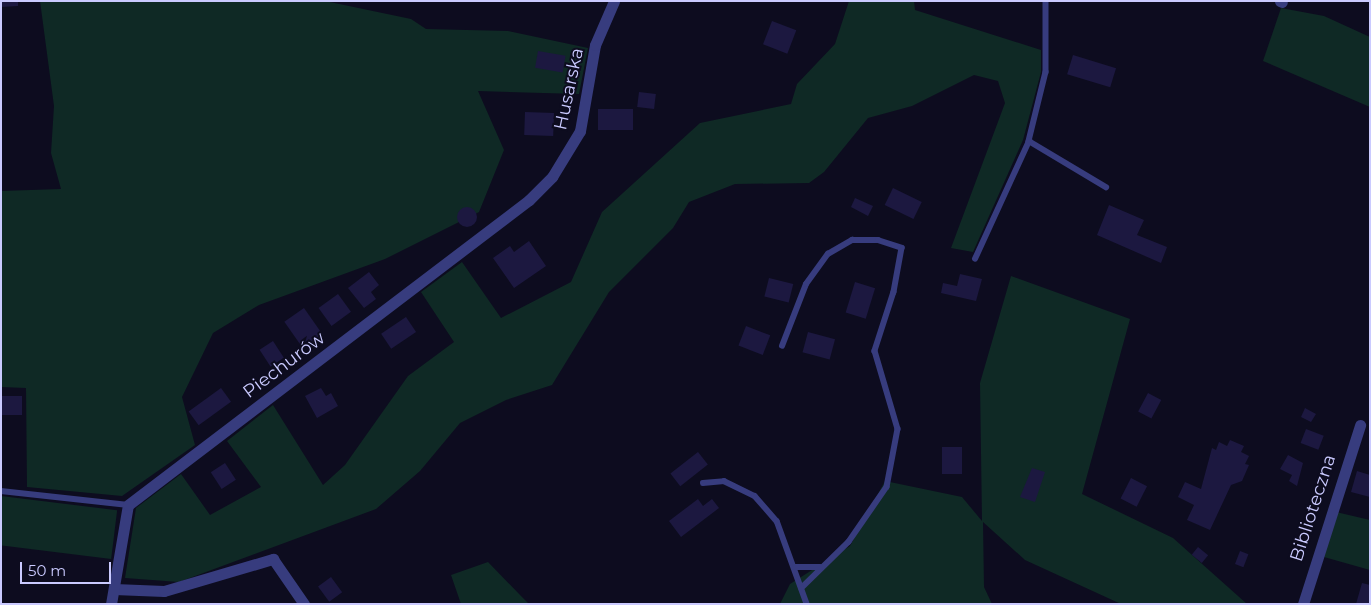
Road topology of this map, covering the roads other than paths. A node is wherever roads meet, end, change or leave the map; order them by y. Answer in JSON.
{"nodes":[{"id":1,"x":614,"y":1,"type":"edge"},
{"id":2,"x":1046,"y":1,"type":"edge"},
{"id":3,"x":1029,"y":141,"type":"junction"},
{"id":4,"x":1106,"y":187,"type":"dead end"},
{"id":5,"x":529,"y":200,"type":"joint"},
{"id":6,"x":975,"y":259,"type":"dead end"},
{"id":7,"x":782,"y":346,"type":"dead end"},
{"id":8,"x":1360,"y":424,"type":"dead end"},
{"id":9,"x":703,"y":483,"type":"dead end"},
{"id":10,"x":1,"y":492,"type":"edge"},
{"id":11,"x":128,"y":505,"type":"junction"},
{"id":12,"x":795,"y":567,"type":"junction"},
{"id":13,"x":820,"y":568,"type":"junction"},
{"id":14,"x":802,"y":588,"type":"junction"},
{"id":15,"x":114,"y":589,"type":"junction"},
{"id":16,"x":111,"y":604,"type":"edge"},
{"id":17,"x":304,"y":604,"type":"edge"},
{"id":18,"x":808,"y":604,"type":"edge"},
{"id":19,"x":1303,"y":604,"type":"edge"}],
"edges":[{"from":1,"to":5,"type":"street","name":"Husarska"},
{"from":2,"to":3,"type":"lane"},
{"from":3,"to":4,"type":"lane"},
{"from":3,"to":6,"type":"lane"},
{"from":5,"to":11,"type":"street","name":"Piechurów"},
{"from":7,"to":13,"type":"lane"},
{"from":8,"to":19,"type":"street","name":"Biblioteczna"},
{"from":9,"to":12,"type":"lane"},
{"from":10,"to":11,"type":"lane"},
{"from":11,"to":15,"type":"street"},
{"from":12,"to":13,"type":"lane"},
{"from":12,"to":14,"type":"lane"},
{"from":13,"to":14,"type":"lane"},
{"from":14,"to":18,"type":"lane"},
{"from":15,"to":16,"type":"street"},
{"from":15,"to":17,"type":"street"}]}
